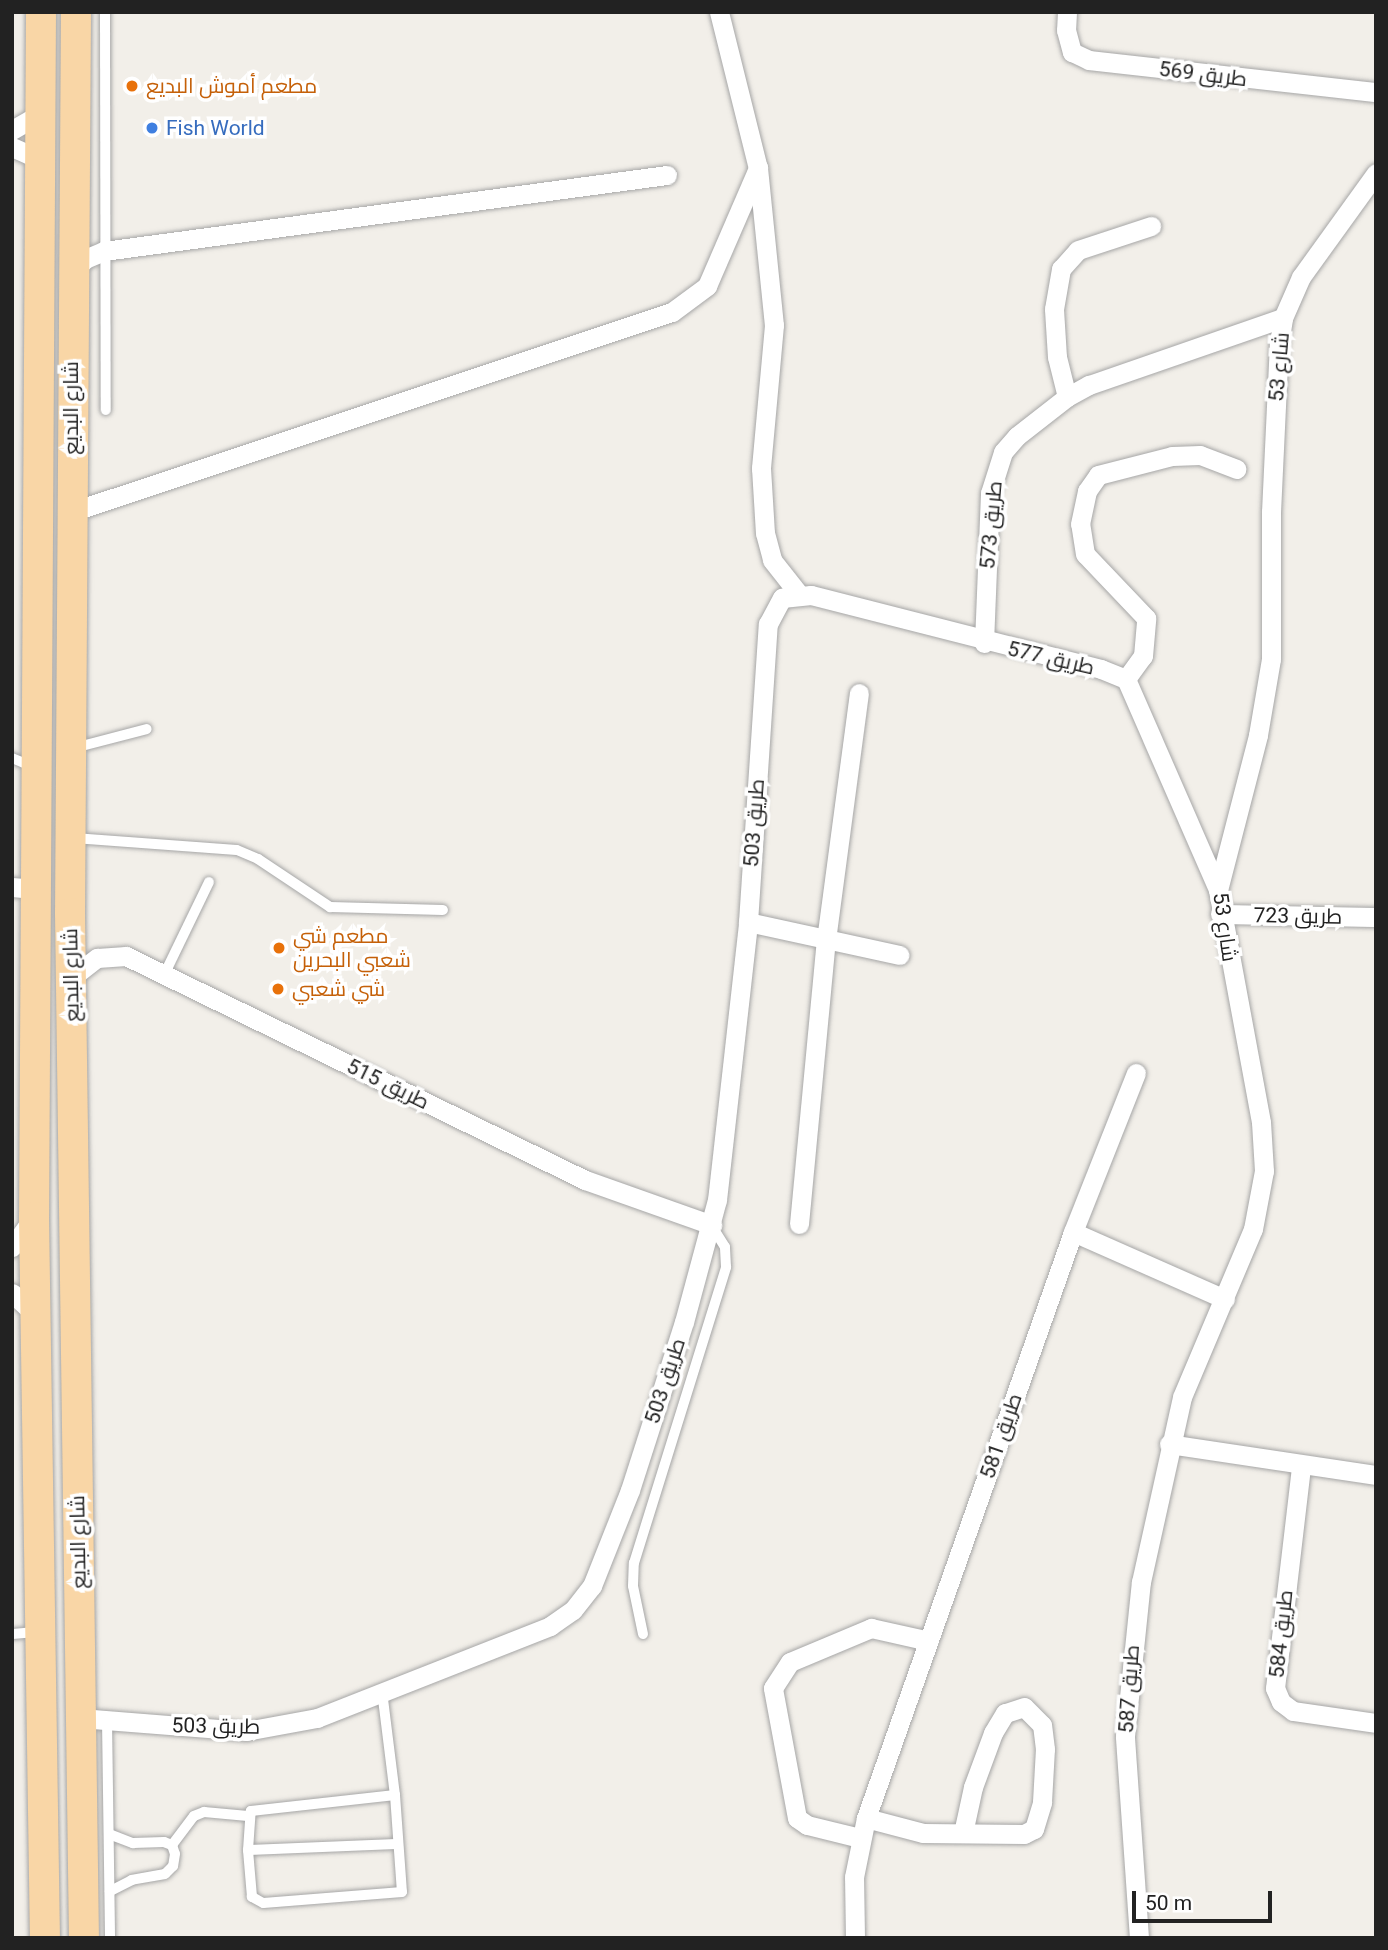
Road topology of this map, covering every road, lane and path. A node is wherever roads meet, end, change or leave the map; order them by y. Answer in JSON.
{"nodes":[{"id":1,"x":41,"y":12,"type":"edge"},
{"id":2,"x":76,"y":12,"type":"edge"},
{"id":3,"x":105,"y":12,"type":"edge"},
{"id":4,"x":719,"y":12,"type":"edge"},
{"id":5,"x":1067,"y":12,"type":"edge"},
{"id":6,"x":1376,"y":92,"type":"edge"},
{"id":7,"x":40,"y":114,"type":"junction"},
{"id":8,"x":12,"y":130,"type":"edge"},
{"id":9,"x":12,"y":147,"type":"edge"},
{"id":10,"x":39,"y":159,"type":"junction"},
{"id":11,"x":758,"y":168,"type":"junction"},
{"id":12,"x":1376,"y":173,"type":"edge"},
{"id":13,"x":667,"y":175,"type":"dead end"},
{"id":14,"x":1151,"y":226,"type":"dead end"},
{"id":15,"x":71,"y":237,"type":"junction"},
{"id":16,"x":104,"y":251,"type":"junction"},
{"id":17,"x":71,"y":275,"type":"junction"},
{"id":18,"x":1283,"y":318,"type":"junction"},
{"id":19,"x":1067,"y":397,"type":"junction"},
{"id":20,"x":106,"y":410,"type":"dead end"},
{"id":21,"x":1236,"y":468,"type":"dead end"},
{"id":22,"x":71,"y":512,"type":"junction"},
{"id":23,"x":798,"y":593,"type":"junction"},
{"id":24,"x":984,"y":643,"type":"junction"},
{"id":25,"x":1126,"y":679,"type":"junction"},
{"id":26,"x":859,"y":693,"type":"dead end"},
{"id":27,"x":147,"y":729,"type":"dead end"},
{"id":28,"x":70,"y":749,"type":"junction"},
{"id":29,"x":23,"y":763,"type":"edge"},
{"id":30,"x":70,"y":838,"type":"junction"},
{"id":31,"x":209,"y":882,"type":"dead end"},
{"id":32,"x":23,"y":888,"type":"edge"},
{"id":33,"x":1218,"y":890,"type":"junction"},
{"id":34,"x":443,"y":911,"type":"dead end"},
{"id":35,"x":1220,"y":914,"type":"junction"},
{"id":36,"x":1376,"y":917,"type":"edge"},
{"id":37,"x":748,"y":922,"type":"junction"},
{"id":38,"x":826,"y":940,"type":"junction"},
{"id":39,"x":899,"y":955,"type":"dead end"},
{"id":40,"x":165,"y":974,"type":"junction"},
{"id":41,"x":71,"y":978,"type":"junction"},
{"id":42,"x":1136,"y":1073,"type":"dead end"},
{"id":43,"x":34,"y":1217,"type":"junction"},
{"id":44,"x":799,"y":1224,"type":"dead end"},
{"id":45,"x":712,"y":1226,"type":"junction"},
{"id":46,"x":1073,"y":1232,"type":"junction"},
{"id":47,"x":12,"y":1247,"type":"edge"},
{"id":48,"x":12,"y":1293,"type":"edge"},
{"id":49,"x":1225,"y":1299,"type":"junction"},
{"id":50,"x":36,"y":1315,"type":"junction"},
{"id":51,"x":1169,"y":1444,"type":"junction"},
{"id":52,"x":1301,"y":1466,"type":"junction"},
{"id":53,"x":1376,"y":1475,"type":"edge"},
{"id":54,"x":26,"y":1633,"type":"edge"},
{"id":55,"x":643,"y":1634,"type":"dead end"},
{"id":56,"x":929,"y":1641,"type":"junction"},
{"id":57,"x":382,"y":1690,"type":"junction"},
{"id":58,"x":94,"y":1719,"type":"junction"},
{"id":59,"x":1376,"y":1723,"type":"edge"},
{"id":60,"x":395,"y":1795,"type":"junction"},
{"id":61,"x":248,"y":1816,"type":"junction"},
{"id":62,"x":866,"y":1818,"type":"junction"},
{"id":63,"x":962,"y":1833,"type":"junction"},
{"id":64,"x":109,"y":1834,"type":"junction"},
{"id":65,"x":860,"y":1838,"type":"junction"},
{"id":66,"x":397,"y":1844,"type":"junction"},
{"id":67,"x":172,"y":1845,"type":"junction"},
{"id":68,"x":248,"y":1850,"type":"junction"},
{"id":69,"x":110,"y":1891,"type":"junction"},
{"id":70,"x":45,"y":1938,"type":"edge"},
{"id":71,"x":84,"y":1938,"type":"edge"},
{"id":72,"x":110,"y":1938,"type":"edge"},
{"id":73,"x":855,"y":1938,"type":"edge"},
{"id":74,"x":1139,"y":1938,"type":"edge"}],
"edges":[{"from":1,"to":7,"type":"main road","name":"شارع البديع"},
{"from":2,"to":15,"type":"main road","name":"شارع البديع"},
{"from":3,"to":16,"type":"lane"},
{"from":4,"to":11,"type":"street"},
{"from":5,"to":6,"type":"street","name":"طريق 569"},
{"from":7,"to":8,"type":"street"},
{"from":7,"to":10,"type":"main road","name":"شارع البديع"},
{"from":9,"to":10,"type":"street"},
{"from":10,"to":29,"type":"main road","name":"شارع البديع"},
{"from":11,"to":22,"type":"street"},
{"from":11,"to":23,"type":"street"},
{"from":12,"to":18,"type":"street","name":"شارع 53"},
{"from":13,"to":16,"type":"street"},
{"from":14,"to":19,"type":"street"},
{"from":15,"to":16,"type":"street"},
{"from":15,"to":17,"type":"main road","name":"شارع البديع"},
{"from":16,"to":17,"type":"street"},
{"from":16,"to":20,"type":"lane"},
{"from":17,"to":22,"type":"main road","name":"شارع البديع"},
{"from":18,"to":19,"type":"street","name":"طريق 573"},
{"from":18,"to":33,"type":"street","name":"شارع 53"},
{"from":19,"to":24,"type":"street","name":"طريق 573"},
{"from":21,"to":25,"type":"street"},
{"from":22,"to":28,"type":"main road","name":"شارع البديع"},
{"from":23,"to":24,"type":"street","name":"طريق 577"},
{"from":23,"to":37,"type":"street","name":"طريق 503"},
{"from":24,"to":25,"type":"street","name":"طريق 577"},
{"from":25,"to":33,"type":"street"},
{"from":26,"to":38,"type":"street"},
{"from":27,"to":28,"type":"lane"},
{"from":28,"to":30,"type":"main road","name":"شارع البديع"},
{"from":29,"to":32,"type":"main road","name":"شارع البديع"},
{"from":30,"to":34,"type":"lane"},
{"from":30,"to":41,"type":"main road","name":"شارع البديع"},
{"from":31,"to":40,"type":"lane"},
{"from":32,"to":43,"type":"main road","name":"شارع البديع"},
{"from":33,"to":35,"type":"street","name":"شارع 53"},
{"from":35,"to":36,"type":"street","name":"طريق 723"},
{"from":35,"to":49,"type":"street","name":"شارع 53"},
{"from":37,"to":38,"type":"street"},
{"from":37,"to":45,"type":"street","name":"طريق 503"},
{"from":38,"to":39,"type":"street"},
{"from":38,"to":44,"type":"street"},
{"from":40,"to":41,"type":"street","name":"طريق 515"},
{"from":40,"to":45,"type":"street","name":"طريق 515"},
{"from":41,"to":58,"type":"main road","name":"شارع البديع"},
{"from":42,"to":46,"type":"street","name":"طريق 581"},
{"from":43,"to":47,"type":"street"},
{"from":43,"to":50,"type":"main road","name":"شارع البديع"},
{"from":45,"to":55,"type":"lane"},
{"from":45,"to":57,"type":"street","name":"طريق 503"},
{"from":46,"to":49,"type":"street"},
{"from":46,"to":56,"type":"street","name":"طريق 581"},
{"from":48,"to":50,"type":"street"},
{"from":49,"to":51,"type":"street","name":"شارع 53"},
{"from":50,"to":54,"type":"main road","name":"شارع البديع"},
{"from":51,"to":52,"type":"street"},
{"from":51,"to":74,"type":"street","name":"طريق 587"},
{"from":52,"to":53,"type":"street"},
{"from":52,"to":59,"type":"street","name":"طريق 584"},
{"from":54,"to":70,"type":"main road","name":"شارع البديع"},
{"from":56,"to":62,"type":"street","name":"طريق 581"},
{"from":56,"to":65,"type":"street"},
{"from":57,"to":58,"type":"street","name":"طريق 503"},
{"from":57,"to":60,"type":"lane"},
{"from":58,"to":64,"type":"lane"},
{"from":58,"to":71,"type":"main road","name":"شارع البديع"},
{"from":60,"to":61,"type":"lane"},
{"from":60,"to":66,"type":"lane"},
{"from":61,"to":67,"type":"lane"},
{"from":61,"to":68,"type":"lane"},
{"from":62,"to":63,"type":"street"},
{"from":62,"to":65,"type":"street","name":"طريق 581"},
{"from":63,"to":63,"type":"street"},
{"from":64,"to":67,"type":"lane"},
{"from":64,"to":69,"type":"lane"},
{"from":65,"to":73,"type":"street","name":"طريق 581"},
{"from":66,"to":68,"type":"lane"},
{"from":66,"to":68,"type":"lane"},
{"from":67,"to":69,"type":"lane"},
{"from":69,"to":72,"type":"lane"}]}
